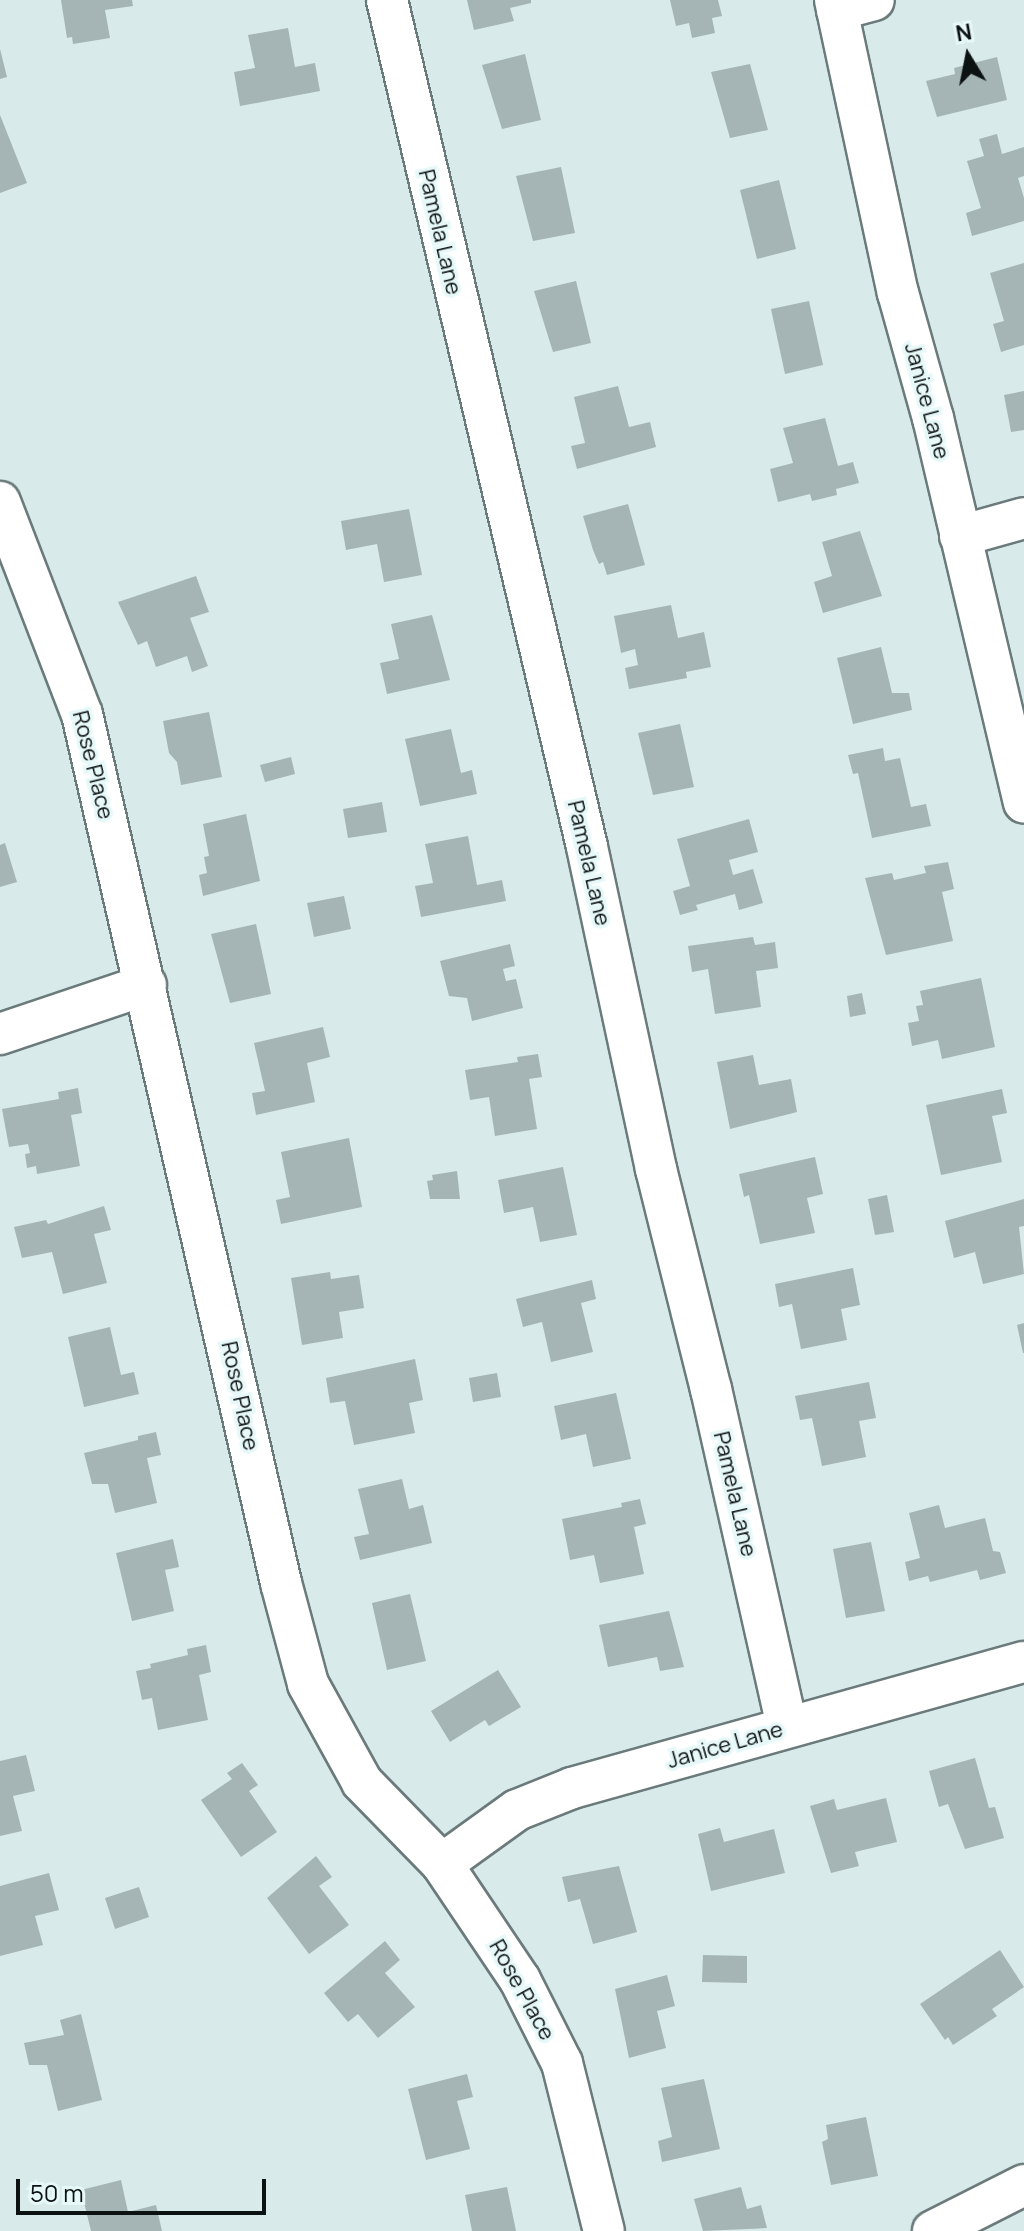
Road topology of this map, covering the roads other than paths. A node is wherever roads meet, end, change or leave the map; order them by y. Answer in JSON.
{"nodes":[{"id":1,"x":387,"y":0,"type":"edge"},
{"id":2,"x":849,"y":3,"type":"edge"},
{"id":3,"x":0,"y":502,"type":"edge"},
{"id":4,"x":1024,"y":518,"type":"edge"},
{"id":5,"x":960,"y":536,"type":"junction"},
{"id":6,"x":1024,"y":802,"type":"edge"},
{"id":7,"x":146,"y":985,"type":"junction"},
{"id":8,"x":0,"y":1034,"type":"edge"},
{"id":9,"x":1024,"y":1662,"type":"edge"},
{"id":10,"x":787,"y":1727,"type":"junction"},
{"id":11,"x":442,"y":1864,"type":"junction"},
{"id":12,"x":1024,"y":2185,"type":"edge"},
{"id":13,"x":604,"y":2231,"type":"edge"},
{"id":14,"x":933,"y":2231,"type":"edge"}],
"edges":[{"from":1,"to":10,"type":"street","name":"Pamela Lane"},
{"from":2,"to":5,"type":"street","name":"Janice Lane"},
{"from":3,"to":7,"type":"street","name":"Rose Place"},
{"from":4,"to":5,"type":"street"},
{"from":5,"to":6,"type":"street","name":"Janice Lane"},
{"from":7,"to":8,"type":"street"},
{"from":7,"to":11,"type":"street","name":"Rose Place"},
{"from":9,"to":10,"type":"street","name":"Janice Lane"},
{"from":10,"to":11,"type":"street","name":"Janice Lane"},
{"from":11,"to":13,"type":"street","name":"Rose Place"},
{"from":12,"to":14,"type":"street"}]}
